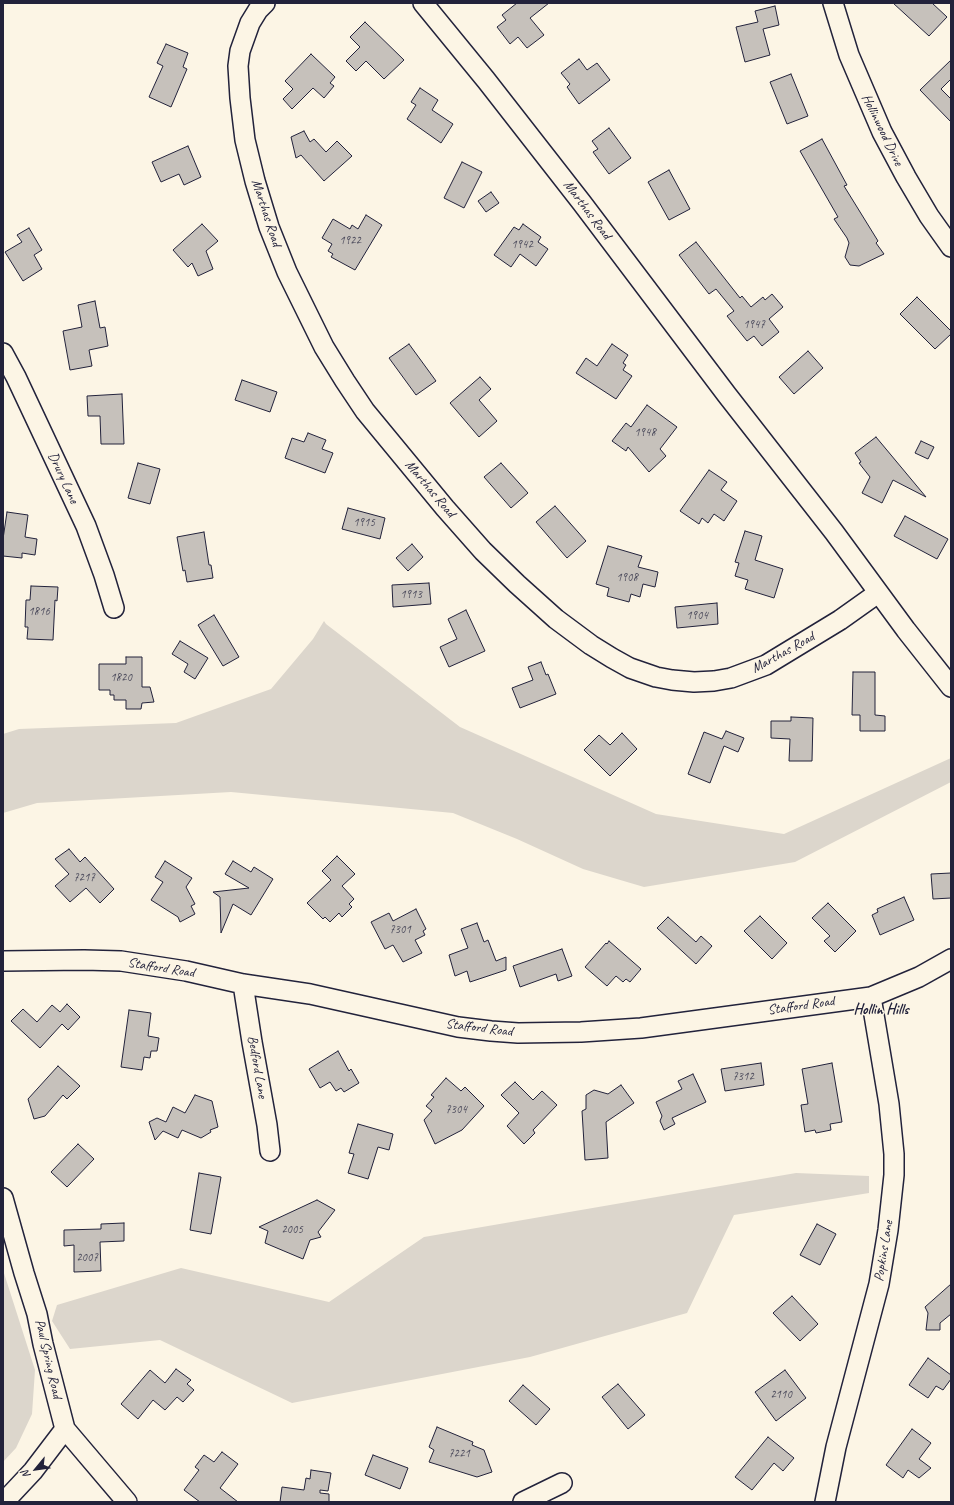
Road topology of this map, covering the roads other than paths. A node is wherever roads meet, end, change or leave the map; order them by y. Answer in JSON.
{"nodes":[{"id":1,"x":265,"y":3,"type":"edge"},
{"id":2,"x":423,"y":3,"type":"edge"},
{"id":3,"x":833,"y":3,"type":"edge"},
{"id":4,"x":951,"y":247,"type":"edge"},
{"id":5,"x":3,"y":354,"type":"edge"},
{"id":6,"x":878,"y":593,"type":"junction"},
{"id":7,"x":114,"y":608,"type":"dead end"},
{"id":8,"x":951,"y":687,"type":"edge"},
{"id":9,"x":951,"y":959,"type":"edge"},
{"id":10,"x":3,"y":961,"type":"edge"},
{"id":11,"x":243,"y":984,"type":"junction"},
{"id":12,"x":870,"y":997,"type":"junction"},
{"id":13,"x":270,"y":1151,"type":"dead end"},
{"id":14,"x":3,"y":1198,"type":"edge"},
{"id":15,"x":65,"y":1429,"type":"junction"},
{"id":16,"x":562,"y":1482,"type":"dead end"},
{"id":17,"x":4,"y":1502,"type":"edge"},
{"id":18,"x":127,"y":1502,"type":"edge"},
{"id":19,"x":523,"y":1502,"type":"edge"},
{"id":20,"x":825,"y":1502,"type":"edge"}],
"edges":[{"from":1,"to":6,"type":"street","name":"Marthas Road"},
{"from":2,"to":6,"type":"street","name":"Marthas Road"},
{"from":3,"to":4,"type":"street","name":"Hollinwood Drive"},
{"from":5,"to":7,"type":"street","name":"Drury Lane"},
{"from":6,"to":8,"type":"street","name":"Marthas Road"},
{"from":9,"to":12,"type":"street","name":"Stafford Road"},
{"from":10,"to":11,"type":"street","name":"Stafford Road"},
{"from":11,"to":12,"type":"street","name":"Stafford Road"},
{"from":11,"to":13,"type":"street","name":"Bedford Lane"},
{"from":12,"to":20,"type":"street","name":"Popkins Lane"},
{"from":14,"to":15,"type":"street","name":"Paul Spring Road"},
{"from":15,"to":17,"type":"street"},
{"from":15,"to":18,"type":"street"},
{"from":16,"to":19,"type":"street"}]}
